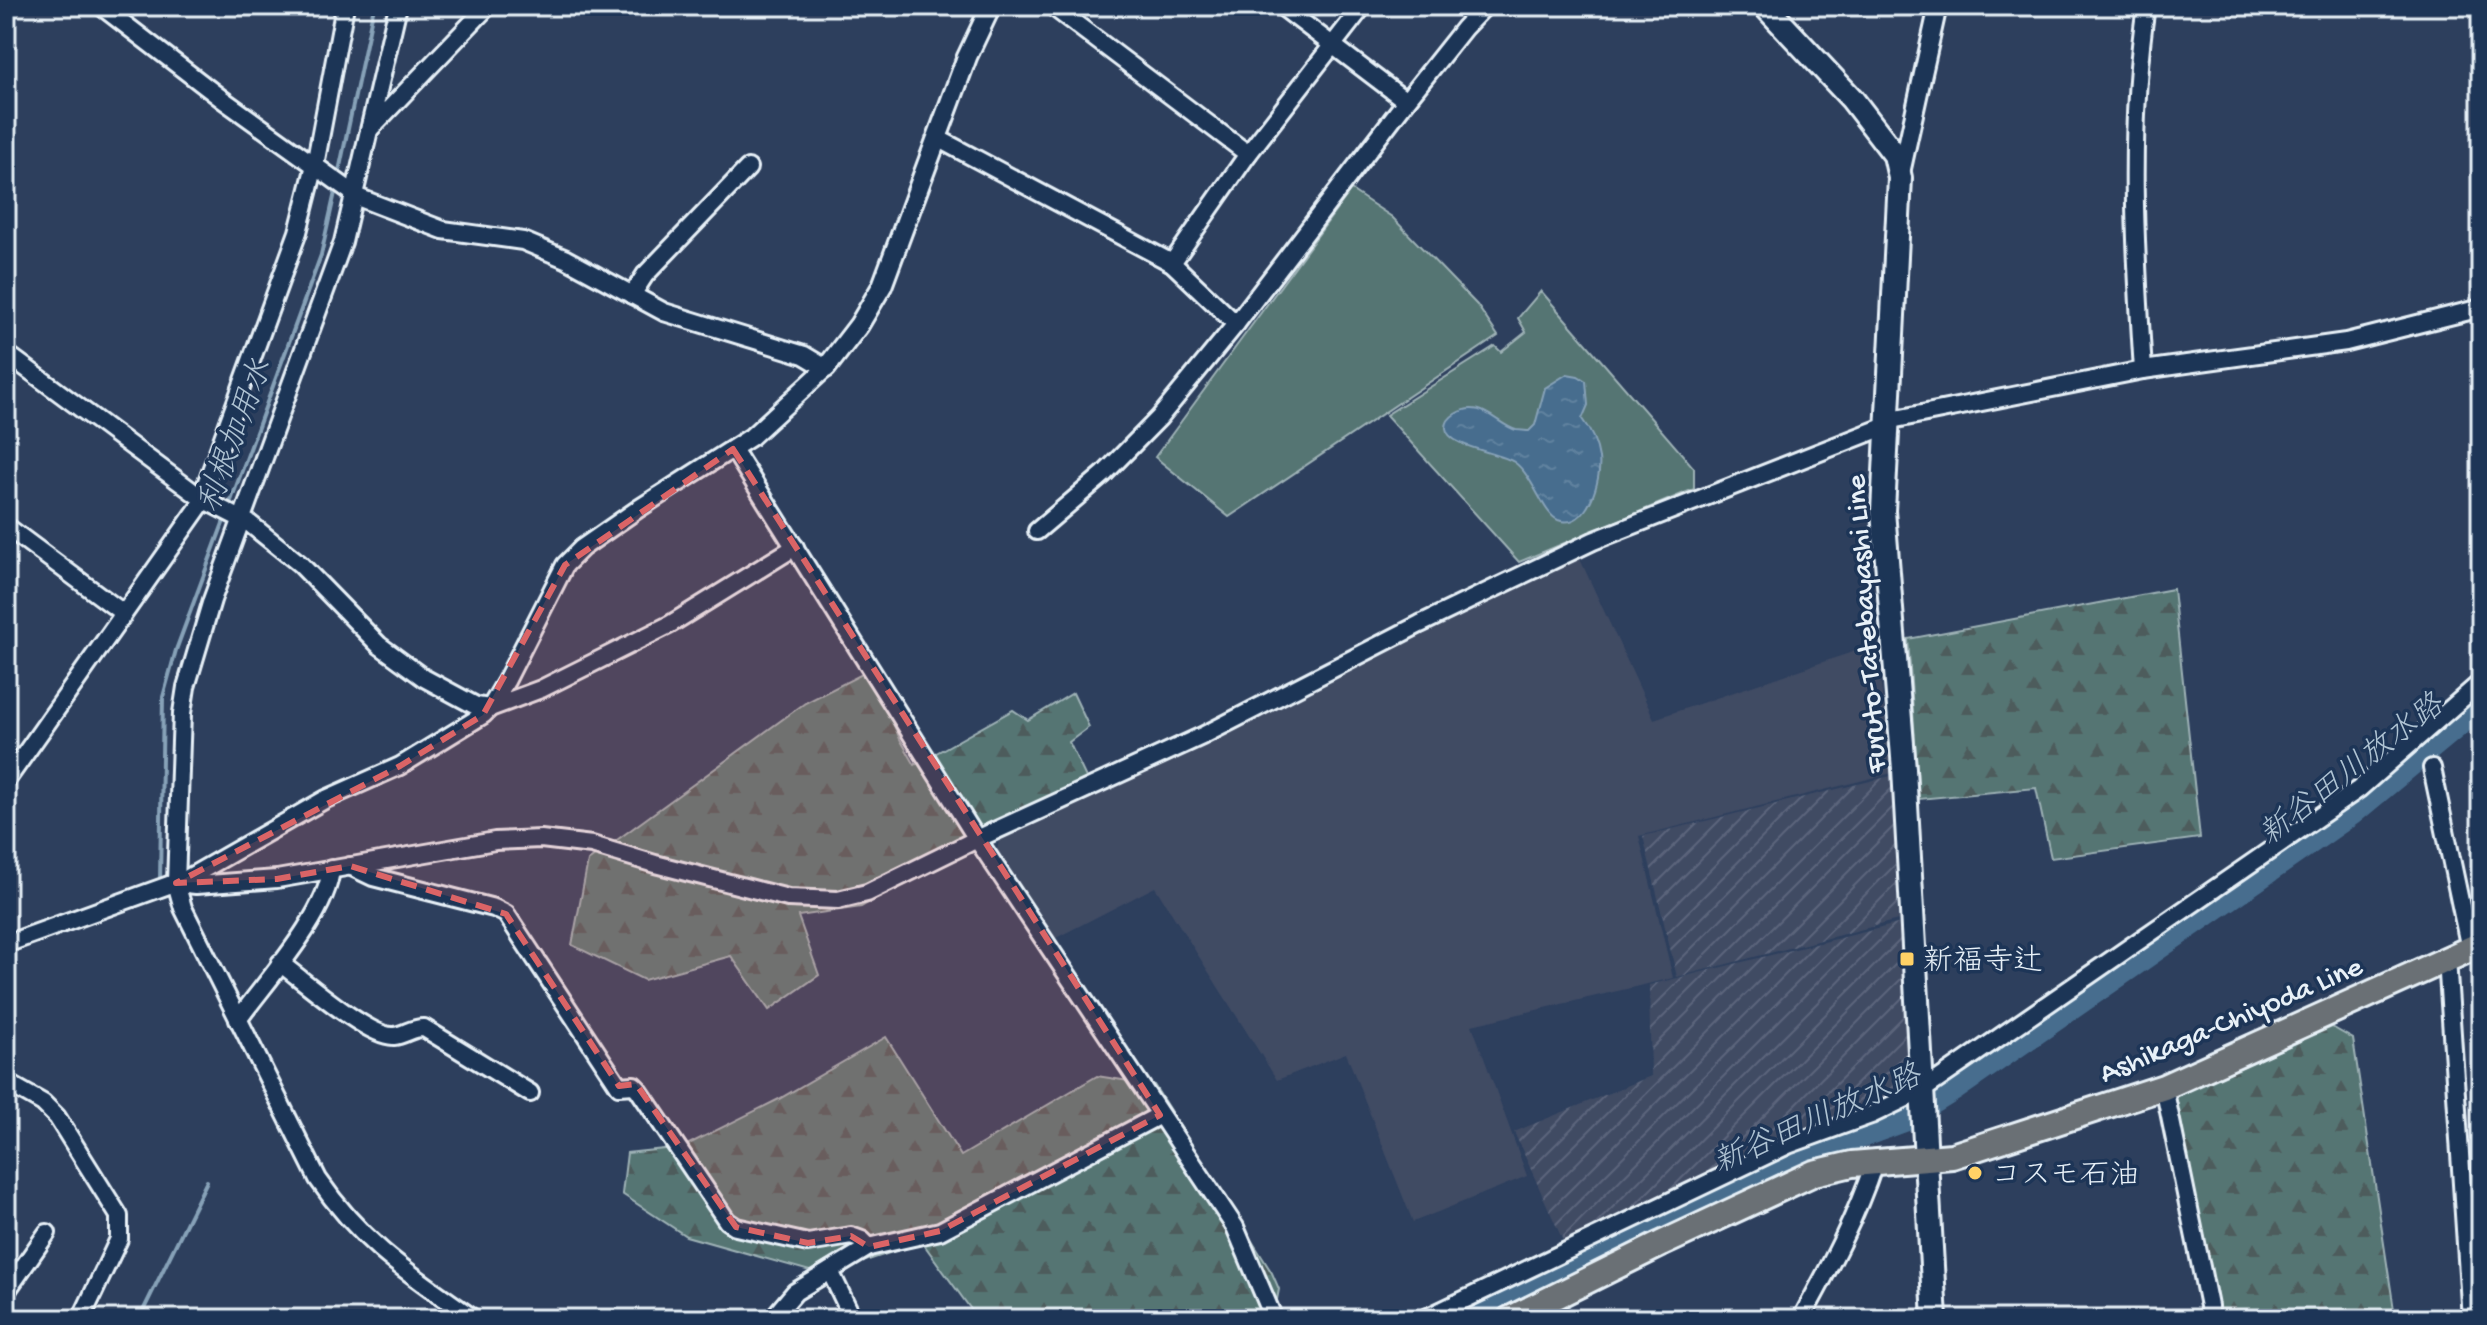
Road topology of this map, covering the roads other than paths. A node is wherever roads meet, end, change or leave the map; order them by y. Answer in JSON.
{"nodes":[{"id":1,"x":101,"y":6,"type":"edge"},
{"id":2,"x":345,"y":6,"type":"edge"},
{"id":3,"x":398,"y":6,"type":"edge"},
{"id":4,"x":488,"y":6,"type":"edge"},
{"id":5,"x":991,"y":6,"type":"edge"},
{"id":6,"x":1052,"y":6,"type":"edge"},
{"id":7,"x":1281,"y":6,"type":"edge"},
{"id":8,"x":1363,"y":6,"type":"edge"},
{"id":9,"x":1485,"y":6,"type":"edge"},
{"id":10,"x":1765,"y":6,"type":"edge"},
{"id":11,"x":1938,"y":6,"type":"edge"},
{"id":12,"x":2146,"y":6,"type":"edge"},
{"id":13,"x":1334,"y":46,"type":"junction"},
{"id":14,"x":1406,"y":101,"type":"junction"},
{"id":15,"x":369,"y":130,"type":"junction"},
{"id":16,"x":937,"y":138,"type":"junction"},
{"id":17,"x":1248,"y":154,"type":"junction"},
{"id":18,"x":315,"y":165,"type":"junction"},
{"id":19,"x":748,"y":168,"type":"dead end"},
{"id":20,"x":1900,"y":178,"type":"junction"},
{"id":21,"x":354,"y":193,"type":"junction"},
{"id":22,"x":1172,"y":263,"type":"junction"},
{"id":23,"x":632,"y":295,"type":"junction"},
{"id":24,"x":2481,"y":308,"type":"edge"},
{"id":25,"x":1236,"y":324,"type":"junction"},
{"id":26,"x":6,"y":353,"type":"edge"},
{"id":27,"x":826,"y":368,"type":"junction"},
{"id":28,"x":2143,"y":370,"type":"junction"},
{"id":29,"x":1886,"y":424,"type":"junction"},
{"id":30,"x":733,"y":449,"type":"junction"},
{"id":31,"x":204,"y":500,"type":"junction"},
{"id":32,"x":232,"y":513,"type":"junction"},
{"id":33,"x":6,"y":526,"type":"edge"},
{"id":34,"x":1037,"y":531,"type":"dead end"},
{"id":35,"x":795,"y":547,"type":"junction"},
{"id":36,"x":123,"y":613,"type":"junction"},
{"id":37,"x":2481,"y":682,"type":"edge"},
{"id":38,"x":490,"y":708,"type":"junction"},
{"id":39,"x":2432,"y":768,"type":"dead end"},
{"id":40,"x":6,"y":781,"type":"edge"},
{"id":41,"x":977,"y":839,"type":"junction"},
{"id":42,"x":350,"y":866,"type":"junction"},
{"id":43,"x":331,"y":869,"type":"junction"},
{"id":44,"x":176,"y":883,"type":"junction"},
{"id":45,"x":6,"y":944,"type":"edge"},
{"id":46,"x":2475,"y":946,"type":"edge"},
{"id":47,"x":2447,"y":959,"type":"junction"},
{"id":48,"x":280,"y":963,"type":"junction"},
{"id":49,"x":238,"y":1020,"type":"junction"},
{"id":50,"x":6,"y":1082,"type":"edge"},
{"id":51,"x":2164,"y":1087,"type":"junction"},
{"id":52,"x":1923,"y":1092,"type":"junction"},
{"id":53,"x":530,"y":1093,"type":"dead end"},
{"id":54,"x":1160,"y":1115,"type":"junction"},
{"id":55,"x":1926,"y":1160,"type":"junction"},
{"id":56,"x":1874,"y":1163,"type":"junction"},
{"id":57,"x":47,"y":1233,"type":"dead end"},
{"id":58,"x":869,"y":1247,"type":"junction"},
{"id":59,"x":830,"y":1271,"type":"junction"},
{"id":60,"x":6,"y":1292,"type":"edge"},
{"id":61,"x":81,"y":1319,"type":"edge"},
{"id":62,"x":474,"y":1319,"type":"edge"},
{"id":63,"x":772,"y":1319,"type":"edge"},
{"id":64,"x":853,"y":1319,"type":"edge"},
{"id":65,"x":1274,"y":1319,"type":"edge"},
{"id":66,"x":1424,"y":1319,"type":"edge"},
{"id":67,"x":1510,"y":1319,"type":"edge"},
{"id":68,"x":1801,"y":1319,"type":"edge"},
{"id":69,"x":1935,"y":1319,"type":"edge"},
{"id":70,"x":2209,"y":1319,"type":"edge"},
{"id":71,"x":2471,"y":1319,"type":"edge"}],
"edges":[{"from":1,"to":18,"type":"street"},
{"from":2,"to":18,"type":"street"},
{"from":3,"to":15,"type":"street"},
{"from":4,"to":15,"type":"street"},
{"from":5,"to":16,"type":"street"},
{"from":6,"to":17,"type":"street"},
{"from":7,"to":13,"type":"street"},
{"from":8,"to":13,"type":"street"},
{"from":9,"to":14,"type":"street"},
{"from":10,"to":20,"type":"main road","name":"Furuto-Tatebayashi Line"},
{"from":11,"to":20,"type":"street"},
{"from":12,"to":28,"type":"street"},
{"from":13,"to":14,"type":"street"},
{"from":13,"to":17,"type":"street"},
{"from":14,"to":25,"type":"street"},
{"from":15,"to":21,"type":"street"},
{"from":16,"to":22,"type":"street"},
{"from":16,"to":27,"type":"street"},
{"from":17,"to":22,"type":"street"},
{"from":18,"to":21,"type":"street"},
{"from":18,"to":31,"type":"street"},
{"from":19,"to":23,"type":"street"},
{"from":20,"to":29,"type":"main road","name":"Furuto-Tatebayashi Line"},
{"from":21,"to":23,"type":"street"},
{"from":21,"to":32,"type":"street"},
{"from":22,"to":25,"type":"street"},
{"from":23,"to":27,"type":"street"},
{"from":24,"to":28,"type":"street"},
{"from":25,"to":34,"type":"street"},
{"from":26,"to":31,"type":"street"},
{"from":27,"to":30,"type":"street"},
{"from":28,"to":29,"type":"street"},
{"from":29,"to":41,"type":"street"},
{"from":29,"to":52,"type":"main road","name":"Furuto-Tatebayashi Line"},
{"from":30,"to":35,"type":"street"},
{"from":30,"to":38,"type":"street"},
{"from":31,"to":32,"type":"street"},
{"from":31,"to":36,"type":"street"},
{"from":32,"to":38,"type":"street"},
{"from":32,"to":44,"type":"street"},
{"from":33,"to":36,"type":"street"},
{"from":35,"to":38,"type":"street"},
{"from":35,"to":41,"type":"street"},
{"from":36,"to":40,"type":"street"},
{"from":37,"to":52,"type":"street"},
{"from":38,"to":44,"type":"street"},
{"from":39,"to":46,"type":"street"},
{"from":41,"to":42,"type":"street"},
{"from":41,"to":54,"type":"street"},
{"from":42,"to":43,"type":"street"},
{"from":42,"to":58,"type":"street"},
{"from":43,"to":44,"type":"street"},
{"from":43,"to":48,"type":"street"},
{"from":44,"to":45,"type":"street"},
{"from":44,"to":49,"type":"street"},
{"from":46,"to":47,"type":"main road","name":"Ashikaga-Chiyoda Line"},
{"from":47,"to":51,"type":"main road","name":"Ashikaga-Chiyoda Line"},
{"from":47,"to":71,"type":"street"},
{"from":48,"to":49,"type":"street"},
{"from":48,"to":53,"type":"street"},
{"from":49,"to":62,"type":"street"},
{"from":50,"to":61,"type":"street"},
{"from":51,"to":55,"type":"main road","name":"Ashikaga-Chiyoda Line"},
{"from":51,"to":70,"type":"street"},
{"from":52,"to":55,"type":"main road","name":"Furuto-Tatebayashi Line"},
{"from":52,"to":66,"type":"street"},
{"from":54,"to":58,"type":"street"},
{"from":54,"to":65,"type":"street"},
{"from":55,"to":56,"type":"main road","name":"Ashikaga-Chiyoda Line"},
{"from":55,"to":69,"type":"main road"},
{"from":56,"to":67,"type":"main road","name":"Ashikaga-Chiyoda Line"},
{"from":56,"to":68,"type":"street"},
{"from":57,"to":60,"type":"street"},
{"from":58,"to":59,"type":"street"},
{"from":59,"to":63,"type":"street"},
{"from":59,"to":64,"type":"street"}]}
